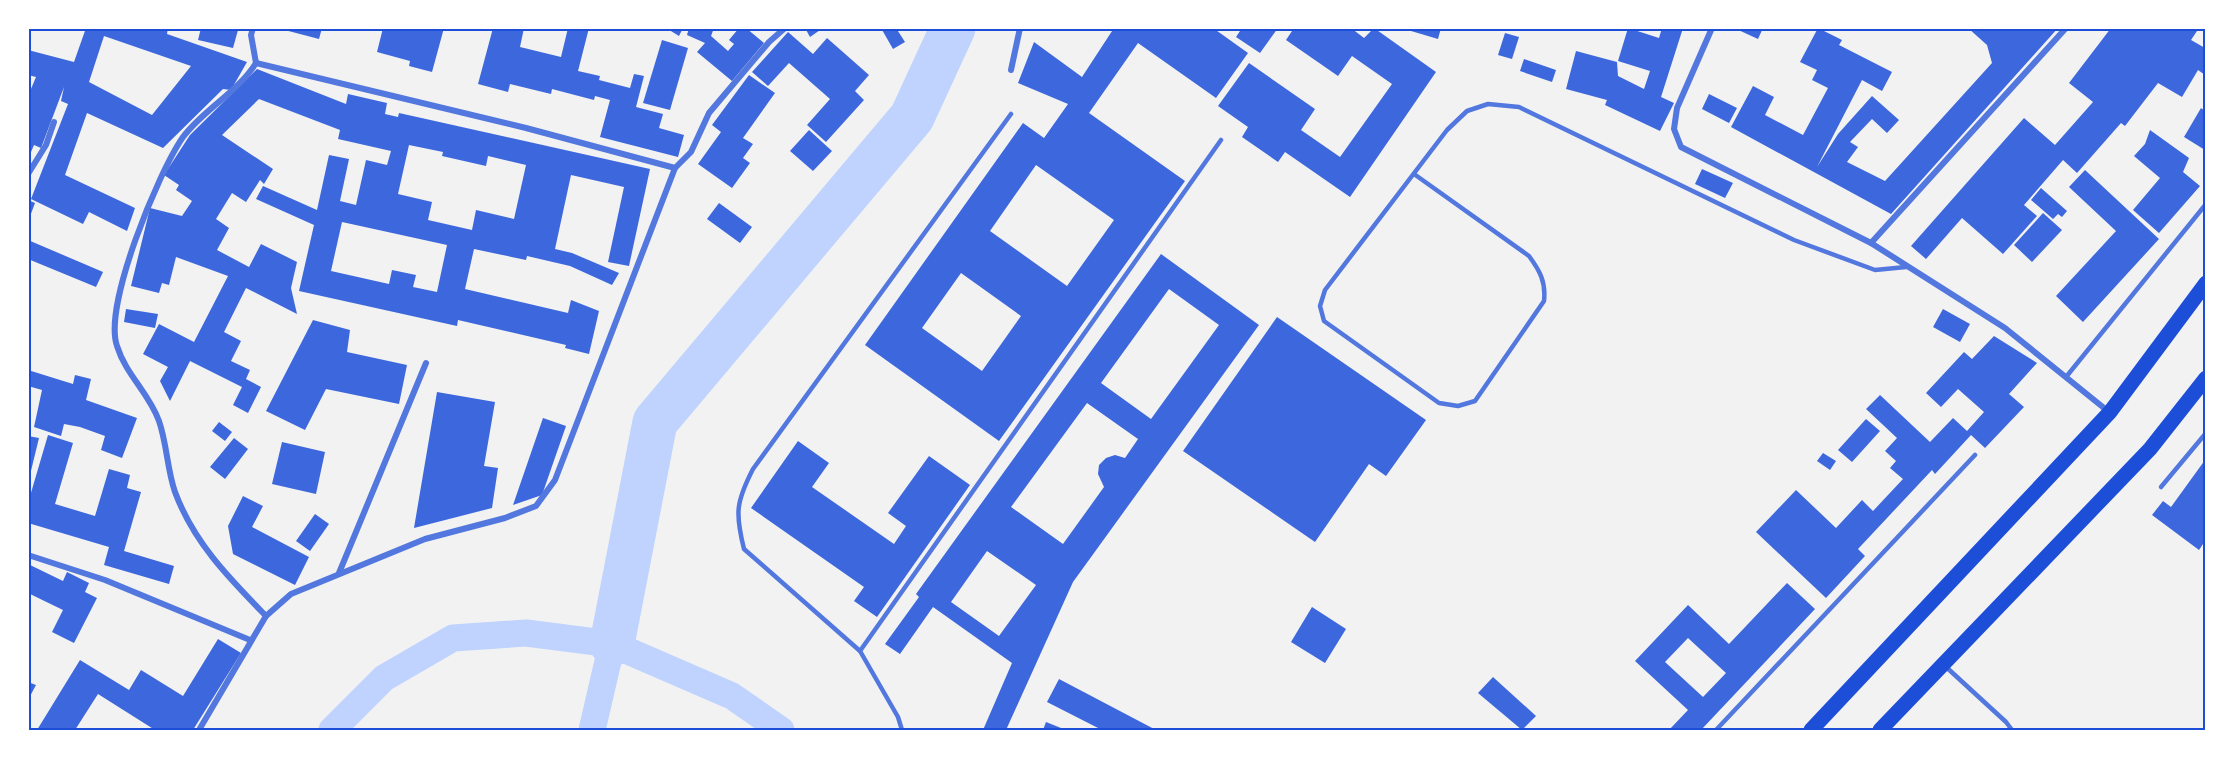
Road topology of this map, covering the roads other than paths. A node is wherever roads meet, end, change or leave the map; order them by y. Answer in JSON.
{"nodes":[{"id":1,"x":253,"y":28,"type":"edge"},
{"id":2,"x":785,"y":28,"type":"edge"},
{"id":3,"x":1020,"y":28,"type":"edge"},
{"id":4,"x":1712,"y":28,"type":"edge"},
{"id":5,"x":2066,"y":28,"type":"edge"},
{"id":6,"x":256,"y":63,"type":"junction"},
{"id":7,"x":1011,"y":70,"type":"dead end"},
{"id":8,"x":1011,"y":114,"type":"dead end"},
{"id":9,"x":54,"y":122,"type":"dead end"},
{"id":10,"x":1221,"y":140,"type":"dead end"},
{"id":11,"x":675,"y":168,"type":"junction"},
{"id":12,"x":28,"y":174,"type":"edge"},
{"id":13,"x":1413,"y":174,"type":"junction"},
{"id":14,"x":2205,"y":204,"type":"edge"},
{"id":15,"x":1871,"y":243,"type":"junction"},
{"id":16,"x":1906,"y":267,"type":"junction"},
{"id":17,"x":2205,"y":283,"type":"edge"},
{"id":18,"x":426,"y":363,"type":"dead end"},
{"id":19,"x":2066,"y":377,"type":"junction"},
{"id":20,"x":2205,"y":378,"type":"edge"},
{"id":21,"x":2110,"y":412,"type":"junction"},
{"id":22,"x":2205,"y":432,"type":"edge"},
{"id":23,"x":1975,"y":454,"type":"dead end"},
{"id":24,"x":2162,"y":487,"type":"dead end"},
{"id":25,"x":28,"y":555,"type":"edge"},
{"id":26,"x":339,"y":573,"type":"junction"},
{"id":27,"x":266,"y":616,"type":"junction"},
{"id":28,"x":250,"y":640,"type":"junction"},
{"id":29,"x":860,"y":651,"type":"junction"},
{"id":30,"x":1943,"y":664,"type":"junction"},
{"id":31,"x":199,"y":730,"type":"edge"},
{"id":32,"x":902,"y":730,"type":"edge"},
{"id":33,"x":1716,"y":730,"type":"edge"},
{"id":34,"x":1811,"y":730,"type":"edge"},
{"id":35,"x":1880,"y":730,"type":"edge"},
{"id":36,"x":2012,"y":730,"type":"edge"}],
"edges":[{"from":1,"to":6,"type":"street"},
{"from":2,"to":11,"type":"street"},
{"from":3,"to":7,"type":"street"},
{"from":4,"to":15,"type":"street"},
{"from":5,"to":15,"type":"street"},
{"from":6,"to":11,"type":"street"},
{"from":6,"to":27,"type":"street"},
{"from":8,"to":29,"type":"lane"},
{"from":9,"to":12,"type":"street"},
{"from":10,"to":29,"type":"lane"},
{"from":11,"to":26,"type":"street"},
{"from":13,"to":13,"type":"lane"},
{"from":13,"to":16,"type":"lane"},
{"from":14,"to":19,"type":"lane"},
{"from":15,"to":16,"type":"street"},
{"from":16,"to":19,"type":"street"},
{"from":17,"to":21,"type":"main road"},
{"from":18,"to":26,"type":"street"},
{"from":19,"to":21,"type":"street"},
{"from":20,"to":30,"type":"main road"},
{"from":21,"to":34,"type":"main road"},
{"from":22,"to":24,"type":"lane"},
{"from":23,"to":33,"type":"lane"},
{"from":25,"to":28,"type":"street"},
{"from":26,"to":27,"type":"street"},
{"from":27,"to":28,"type":"street"},
{"from":28,"to":31,"type":"street"},
{"from":29,"to":32,"type":"lane"},
{"from":30,"to":35,"type":"main road"},
{"from":30,"to":36,"type":"lane"}]}
